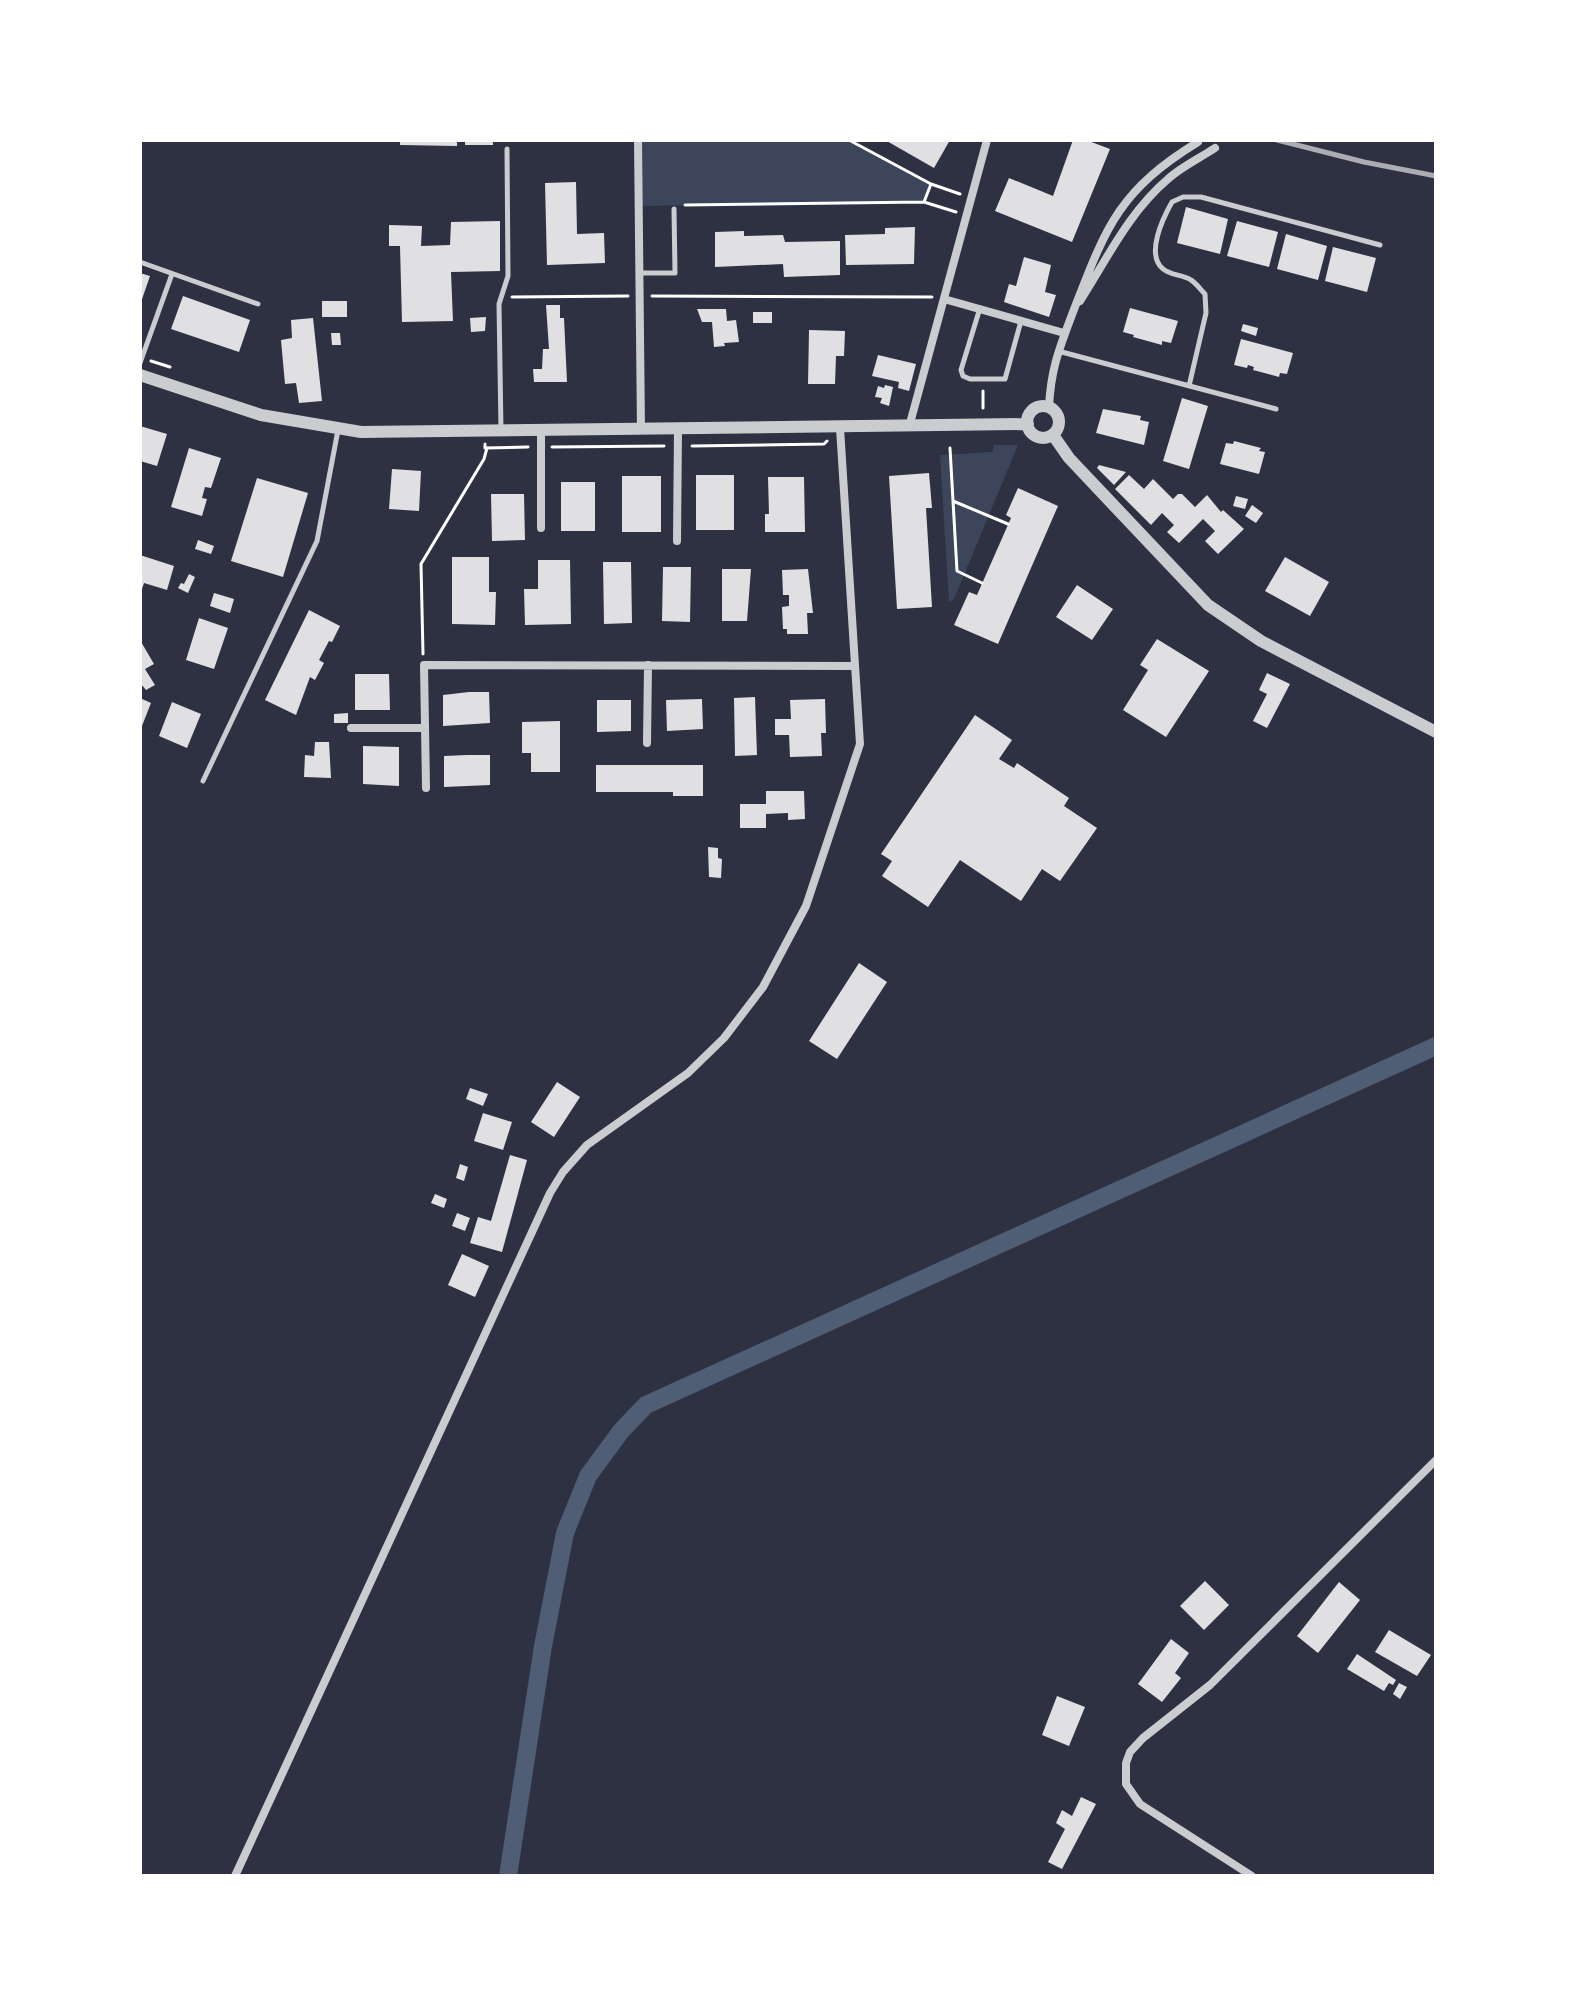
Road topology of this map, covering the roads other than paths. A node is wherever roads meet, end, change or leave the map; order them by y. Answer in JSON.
{"nodes":[{"id":1,"x":638,"y":140,"type":"edge"},
{"id":2,"x":987,"y":140,"type":"edge"},
{"id":3,"x":1198,"y":142,"type":"dead end"},
{"id":4,"x":1215,"y":148,"type":"dead end"},
{"id":5,"x":507,"y":149,"type":"dead end"},
{"id":6,"x":674,"y":209,"type":"dead end"},
{"id":7,"x":1380,"y":245,"type":"dead end"},
{"id":8,"x":140,"y":262,"type":"edge"},
{"id":9,"x":640,"y":273,"type":"junction"},
{"id":10,"x":172,"y":274,"type":"junction"},
{"id":11,"x":944,"y":299,"type":"junction"},
{"id":12,"x":258,"y":304,"type":"dead end"},
{"id":13,"x":980,"y":308,"type":"junction"},
{"id":14,"x":1073,"y":312,"type":"junction"},
{"id":15,"x":1021,"y":320,"type":"junction"},
{"id":16,"x":1064,"y":333,"type":"junction"},
{"id":17,"x":1057,"y":350,"type":"junction"},
{"id":18,"x":141,"y":360,"type":"edge"},
{"id":19,"x":140,"y":375,"type":"edge"},
{"id":20,"x":1189,"y":386,"type":"junction"},
{"id":21,"x":1049,"y":407,"type":"junction"},
{"id":22,"x":1276,"y":409,"type":"dead end"},
{"id":23,"x":1028,"y":424,"type":"junction"},
{"id":24,"x":909,"y":427,"type":"junction"},
{"id":25,"x":840,"y":428,"type":"junction"},
{"id":26,"x":338,"y":429,"type":"junction"},
{"id":27,"x":678,"y":429,"type":"junction"},
{"id":28,"x":641,"y":430,"type":"junction"},
{"id":29,"x":541,"y":431,"type":"junction"},
{"id":30,"x":501,"y":432,"type":"junction"},
{"id":31,"x":1053,"y":435,"type":"junction"},
{"id":32,"x":541,"y":528,"type":"dead end"},
{"id":33,"x":677,"y":541,"type":"dead end"},
{"id":34,"x":648,"y":665,"type":"junction"},
{"id":35,"x":855,"y":666,"type":"junction"},
{"id":36,"x":351,"y":728,"type":"dead end"},
{"id":37,"x":425,"y":728,"type":"junction"},
{"id":38,"x":1436,"y":732,"type":"edge"},
{"id":39,"x":647,"y":743,"type":"dead end"},
{"id":40,"x":203,"y":781,"type":"dead end"},
{"id":41,"x":426,"y":788,"type":"dead end"},
{"id":42,"x":1436,"y":1460,"type":"edge"},
{"id":43,"x":235,"y":1876,"type":"edge"},
{"id":44,"x":1252,"y":1876,"type":"edge"}],
"edges":[{"from":1,"to":9,"type":"street"},
{"from":2,"to":11,"type":"street"},
{"from":3,"to":14,"type":"street"},
{"from":4,"to":14,"type":"street"},
{"from":5,"to":30,"type":"lane"},
{"from":6,"to":9,"type":"lane"},
{"from":7,"to":20,"type":"lane"},
{"from":8,"to":10,"type":"lane"},
{"from":9,"to":28,"type":"street"},
{"from":10,"to":12,"type":"lane"},
{"from":10,"to":18,"type":"lane"},
{"from":11,"to":13,"type":"street"},
{"from":11,"to":24,"type":"street"},
{"from":13,"to":15,"type":"street"},
{"from":13,"to":15,"type":"lane"},
{"from":14,"to":16,"type":"street"},
{"from":15,"to":16,"type":"street"},
{"from":16,"to":17,"type":"street"},
{"from":17,"to":20,"type":"lane"},
{"from":17,"to":21,"type":"street"},
{"from":19,"to":26,"type":"street"},
{"from":20,"to":22,"type":"lane"},
{"from":21,"to":23,"type":"street"},
{"from":21,"to":31,"type":"street"},
{"from":23,"to":24,"type":"street"},
{"from":23,"to":31,"type":"street"},
{"from":24,"to":25,"type":"street"},
{"from":25,"to":27,"type":"street"},
{"from":25,"to":35,"type":"street"},
{"from":26,"to":30,"type":"street"},
{"from":26,"to":40,"type":"lane"},
{"from":27,"to":28,"type":"street"},
{"from":27,"to":33,"type":"street"},
{"from":28,"to":29,"type":"street"},
{"from":29,"to":30,"type":"street"},
{"from":29,"to":32,"type":"street"},
{"from":31,"to":38,"type":"street"},
{"from":34,"to":35,"type":"street"},
{"from":34,"to":37,"type":"street"},
{"from":34,"to":39,"type":"street"},
{"from":35,"to":43,"type":"street"},
{"from":36,"to":37,"type":"street"},
{"from":37,"to":41,"type":"street"},
{"from":42,"to":44,"type":"street"}]}
